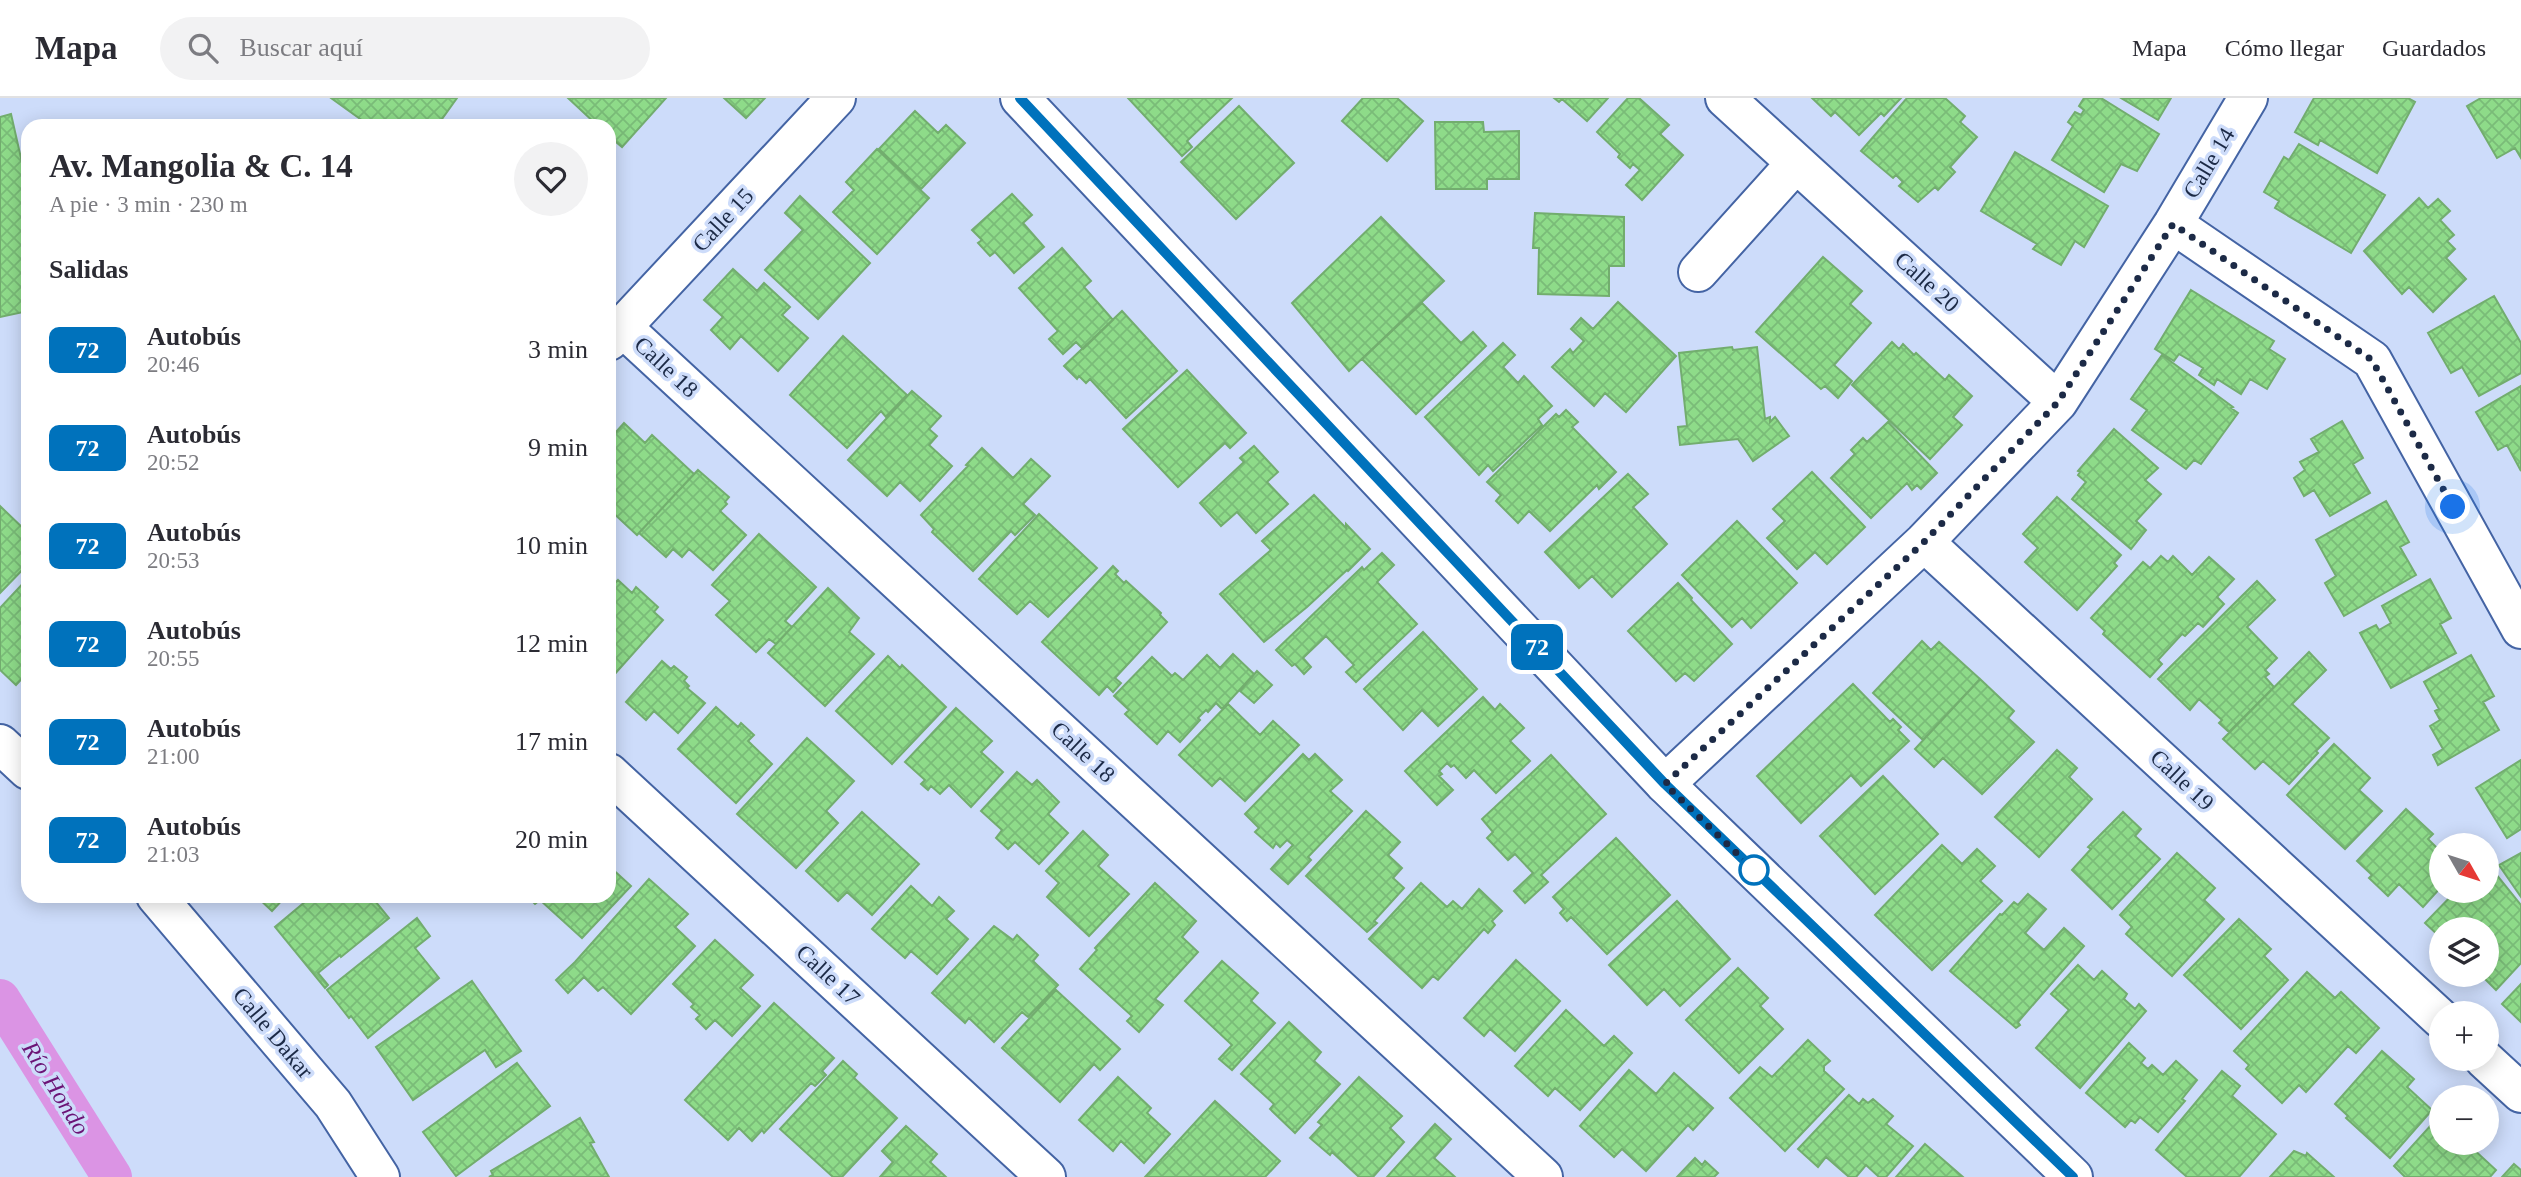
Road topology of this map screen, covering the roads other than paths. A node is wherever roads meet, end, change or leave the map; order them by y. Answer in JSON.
{"nodes":[{"id":1,"x":836,"y":98,"type":"edge"},
{"id":2,"x":1020,"y":98,"type":"edge"},
{"id":3,"x":1725,"y":98,"type":"edge"},
{"id":4,"x":2248,"y":98,"type":"edge"},
{"id":5,"x":1796,"y":163,"type":"junction"},
{"id":6,"x":2173,"y":224,"type":"junction"},
{"id":7,"x":1698,"y":272,"type":"dead end"},
{"id":8,"x":616,"y":334,"type":"edge"},
{"id":9,"x":2058,"y":402,"type":"junction"},
{"id":10,"x":1924,"y":542,"type":"junction"},
{"id":11,"x":2521,"y":629,"type":"edge"},
{"id":12,"x":0,"y":744,"type":"edge"},
{"id":13,"x":21,"y":764,"type":"edge"},
{"id":14,"x":616,"y":779,"type":"edge"},
{"id":15,"x":1665,"y":784,"type":"junction"},
{"id":16,"x":162,"y":903,"type":"edge"},
{"id":17,"x":2429,"y":1008,"type":"edge"},
{"id":18,"x":2497,"y":1071,"type":"edge"},
{"id":19,"x":2521,"y":1093,"type":"edge"},
{"id":20,"x":2067,"y":1175,"type":"edge"},
{"id":21,"x":380,"y":1177,"type":"edge"},
{"id":22,"x":1046,"y":1177,"type":"edge"},
{"id":23,"x":1543,"y":1177,"type":"edge"}],
"edges":[{"from":1,"to":8,"type":"street","name":"Calle 15"},
{"from":2,"to":15,"type":"street"},
{"from":3,"to":5,"type":"street","name":"Calle 20"},
{"from":4,"to":6,"type":"street","name":"Calle 14"},
{"from":5,"to":7,"type":"street"},
{"from":5,"to":9,"type":"street","name":"Calle 20"},
{"from":6,"to":9,"type":"street","name":"Calle 14"},
{"from":6,"to":11,"type":"street"},
{"from":8,"to":23,"type":"street","name":"Calle 18"},
{"from":9,"to":10,"type":"street","name":"Calle 14"},
{"from":10,"to":15,"type":"street","name":"Calle 14"},
{"from":10,"to":17,"type":"street","name":"Calle 19"},
{"from":12,"to":13,"type":"street"},
{"from":14,"to":22,"type":"street","name":"Calle 17"},
{"from":15,"to":20,"type":"street"},
{"from":16,"to":21,"type":"street","name":"Calle Dakar"},
{"from":18,"to":19,"type":"street"}]}
